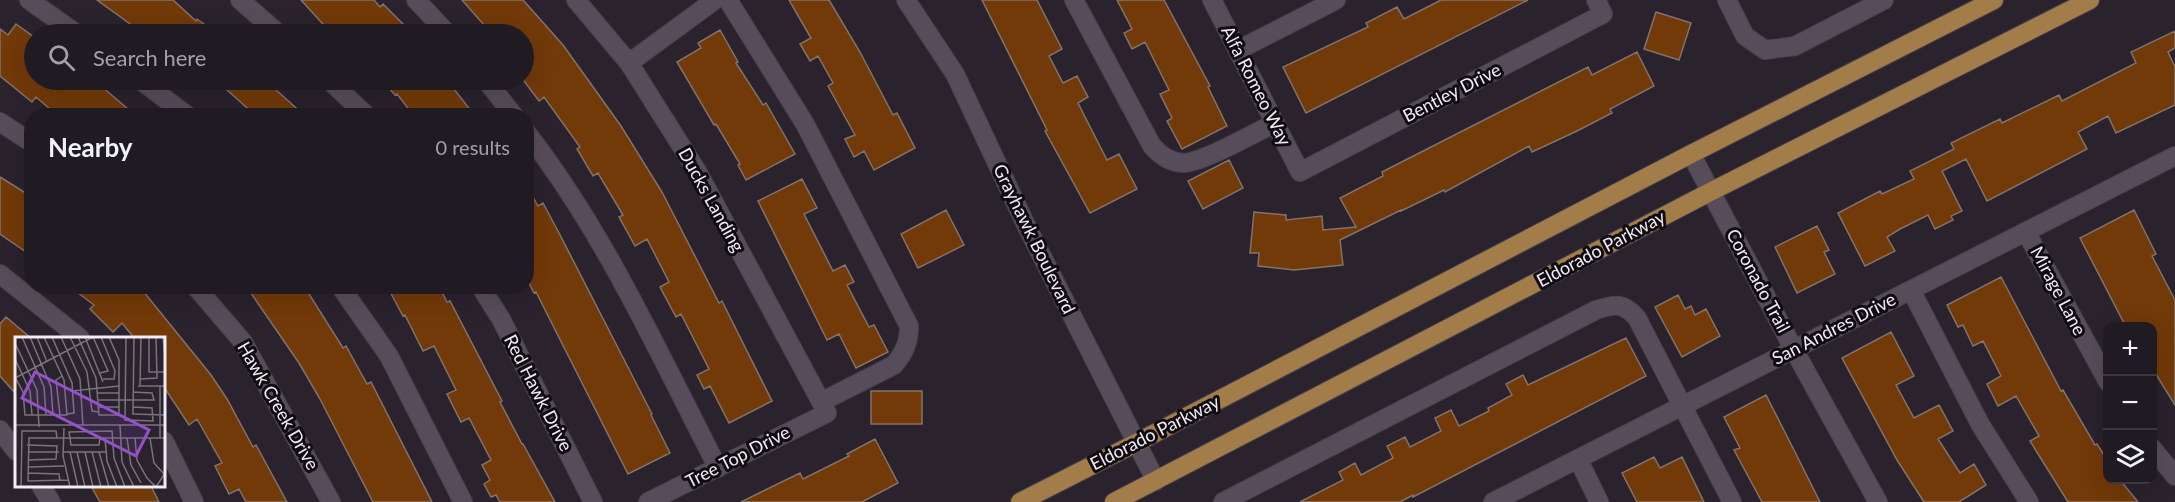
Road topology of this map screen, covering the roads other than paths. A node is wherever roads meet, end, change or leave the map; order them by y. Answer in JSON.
{"nodes":[{"id":1,"x":29,"y":0,"type":"edge"},
{"id":2,"x":240,"y":0,"type":"edge"},
{"id":3,"x":416,"y":0,"type":"edge"},
{"id":4,"x":576,"y":0,"type":"edge"},
{"id":5,"x":715,"y":0,"type":"edge"},
{"id":6,"x":728,"y":0,"type":"edge"},
{"id":7,"x":906,"y":0,"type":"edge"},
{"id":8,"x":1074,"y":0,"type":"edge"},
{"id":9,"x":1212,"y":0,"type":"edge"},
{"id":10,"x":1336,"y":0,"type":"edge"},
{"id":11,"x":1727,"y":0,"type":"edge"},
{"id":12,"x":1884,"y":0,"type":"edge"},
{"id":13,"x":1994,"y":0,"type":"edge"},
{"id":14,"x":2090,"y":0,"type":"edge"},
{"id":15,"x":1600,"y":7,"type":"edge"},
{"id":16,"x":63,"y":24,"type":"edge"},
{"id":17,"x":268,"y":24,"type":"edge"},
{"id":18,"x":439,"y":24,"type":"edge"},
{"id":19,"x":1238,"y":50,"type":"junction"},
{"id":20,"x":628,"y":63,"type":"junction"},
{"id":21,"x":153,"y":90,"type":"edge"},
{"id":22,"x":340,"y":90,"type":"edge"},
{"id":23,"x":494,"y":90,"type":"edge"},
{"id":24,"x":177,"y":108,"type":"edge"},
{"id":25,"x":359,"y":108,"type":"edge"},
{"id":26,"x":508,"y":108,"type":"edge"},
{"id":27,"x":0,"y":122,"type":"edge"},
{"id":28,"x":1275,"y":123,"type":"junction"},
{"id":29,"x":24,"y":138,"type":"edge"},
{"id":30,"x":534,"y":142,"type":"edge"},
{"id":31,"x":1691,"y":154,"type":"junction"},
{"id":32,"x":2175,"y":156,"type":"edge"},
{"id":33,"x":1300,"y":172,"type":"joint"},
{"id":34,"x":1710,"y":192,"type":"junction"},
{"id":35,"x":2026,"y":232,"type":"junction"},
{"id":36,"x":0,"y":274,"type":"edge"},
{"id":37,"x":1911,"y":290,"type":"junction"},
{"id":38,"x":24,"y":294,"type":"edge"},
{"id":39,"x":25,"y":294,"type":"edge"},
{"id":40,"x":202,"y":294,"type":"edge"},
{"id":41,"x":346,"y":294,"type":"edge"},
{"id":42,"x":485,"y":294,"type":"edge"},
{"id":43,"x":78,"y":337,"type":"edge"},
{"id":44,"x":1794,"y":350,"type":"junction"},
{"id":45,"x":2105,"y":376,"type":"edge"},
{"id":46,"x":1682,"y":406,"type":"junction"},
{"id":47,"x":824,"y":407,"type":"junction"},
{"id":48,"x":165,"y":443,"type":"edge"},
{"id":49,"x":1136,"y":443,"type":"junction"},
{"id":50,"x":2157,"y":454,"type":"edge"},
{"id":51,"x":1578,"y":459,"type":"junction"},
{"id":52,"x":718,"y":468,"type":"junction"},
{"id":53,"x":2175,"y":476,"type":"edge"},
{"id":54,"x":1156,"y":481,"type":"junction"},
{"id":55,"x":42,"y":487,"type":"edge"},
{"id":56,"x":51,"y":502,"type":"edge"},
{"id":57,"x":194,"y":502,"type":"edge"},
{"id":58,"x":331,"y":502,"type":"edge"},
{"id":59,"x":463,"y":502,"type":"edge"},
{"id":60,"x":593,"y":502,"type":"edge"},
{"id":61,"x":648,"y":502,"type":"edge"},
{"id":62,"x":1020,"y":502,"type":"edge"},
{"id":63,"x":1114,"y":502,"type":"edge"},
{"id":64,"x":1223,"y":502,"type":"edge"},
{"id":65,"x":1495,"y":502,"type":"edge"},
{"id":66,"x":1599,"y":502,"type":"edge"},
{"id":67,"x":1732,"y":502,"type":"edge"},
{"id":68,"x":1878,"y":502,"type":"edge"},
{"id":69,"x":2030,"y":502,"type":"edge"}],
"edges":[{"from":1,"to":16,"type":"street"},
{"from":2,"to":17,"type":"street"},
{"from":3,"to":18,"type":"street"},
{"from":4,"to":20,"type":"street","name":"Ducks Landing"},
{"from":5,"to":20,"type":"street"},
{"from":6,"to":47,"type":"street","name":"Tree Top Drive"},
{"from":7,"to":49,"type":"street","name":"Grayhawk Boulevard"},
{"from":8,"to":28,"type":"street"},
{"from":9,"to":19,"type":"street","name":"Alfa Romeo Way"},
{"from":10,"to":19,"type":"street"},
{"from":11,"to":12,"type":"street"},
{"from":13,"to":31,"type":"main road","name":"Eldorado Parkway"},
{"from":14,"to":34,"type":"main road","name":"Eldorado Parkway"},
{"from":15,"to":33,"type":"street","name":"Bentley Drive"},
{"from":19,"to":28,"type":"street","name":"Alfa Romeo Way"},
{"from":20,"to":47,"type":"street","name":"Ducks Landing"},
{"from":21,"to":24,"type":"street"},
{"from":22,"to":25,"type":"street"},
{"from":23,"to":26,"type":"street"},
{"from":27,"to":29,"type":"street"},
{"from":28,"to":33,"type":"street","name":"Alfa Romeo Way"},
{"from":30,"to":52,"type":"street"},
{"from":31,"to":34,"type":"street","name":"Coronado Trail"},
{"from":31,"to":49,"type":"main road","name":"Eldorado Parkway"},
{"from":32,"to":35,"type":"street","name":"San Andres Drive"},
{"from":34,"to":44,"type":"street","name":"Coronado Trail"},
{"from":34,"to":54,"type":"main road","name":"Eldorado Parkway"},
{"from":35,"to":37,"type":"street","name":"San Andres Drive"},
{"from":35,"to":45,"type":"street","name":"Mirage Lane"},
{"from":36,"to":38,"type":"street"},
{"from":37,"to":44,"type":"street","name":"San Andres Drive"},
{"from":37,"to":69,"type":"street"},
{"from":39,"to":43,"type":"street"},
{"from":40,"to":58,"type":"street","name":"Hawk Creek Drive"},
{"from":41,"to":59,"type":"street"},
{"from":42,"to":60,"type":"street","name":"Red Hawk Drive"},
{"from":44,"to":46,"type":"street","name":"San Andres Drive"},
{"from":44,"to":68,"type":"street","name":"Coronado Trail"},
{"from":46,"to":51,"type":"street","name":"San Andres Drive"},
{"from":46,"to":64,"type":"street"},
{"from":46,"to":67,"type":"street"},
{"from":47,"to":52,"type":"street","name":"Tree Top Drive"},
{"from":48,"to":57,"type":"street"},
{"from":49,"to":54,"type":"street","name":"Grayhawk Boulevard"},
{"from":49,"to":62,"type":"main road","name":"Eldorado Parkway"},
{"from":50,"to":53,"type":"street"},
{"from":51,"to":65,"type":"street","name":"San Andres Drive"},
{"from":51,"to":66,"type":"street"},
{"from":52,"to":61,"type":"street","name":"Tree Top Drive"},
{"from":54,"to":63,"type":"main road","name":"Eldorado Parkway"},
{"from":55,"to":56,"type":"street"}]}
